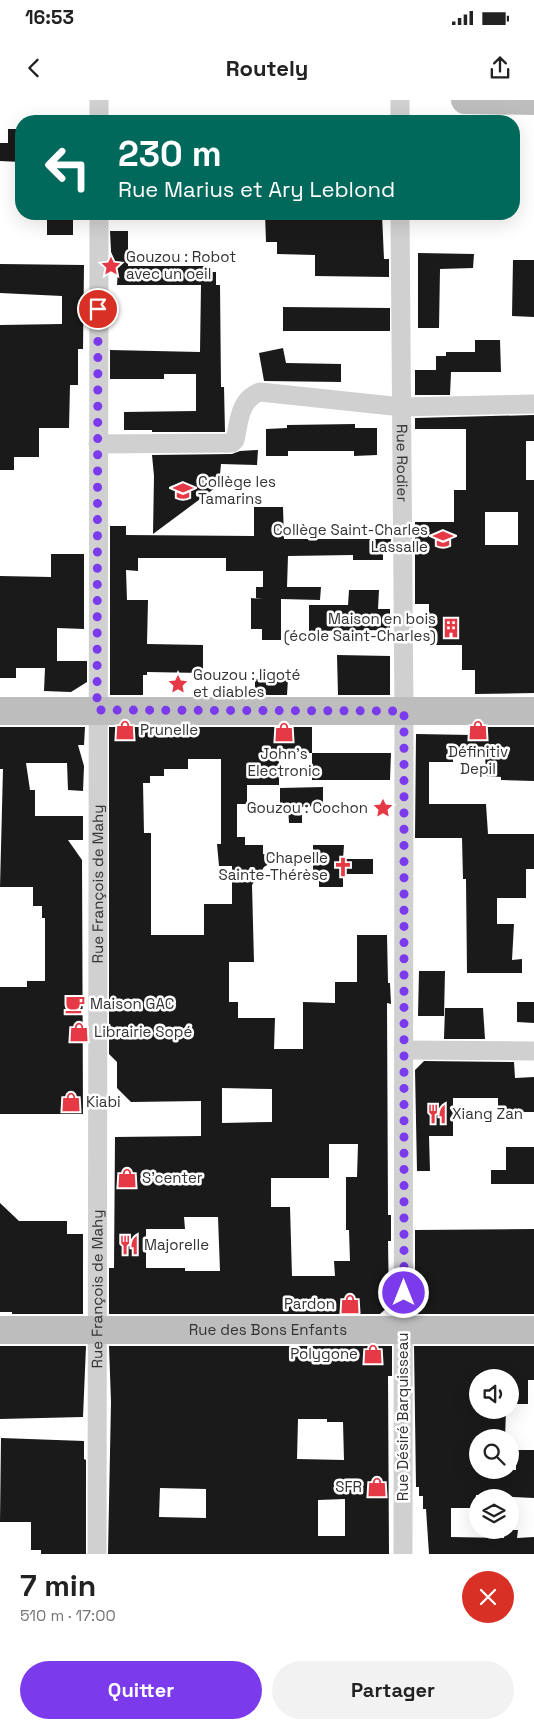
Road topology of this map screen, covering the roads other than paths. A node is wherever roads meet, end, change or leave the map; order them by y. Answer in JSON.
{"nodes":[{"id":1,"x":99,"y":100,"type":"edge"},
{"id":2,"x":400,"y":100,"type":"edge"},
{"id":3,"x":465,"y":100,"type":"edge"},
{"id":4,"x":534,"y":100,"type":"edge"},
{"id":5,"x":99,"y":115,"type":"edge"},
{"id":6,"x":400,"y":115,"type":"edge"},
{"id":7,"x":99,"y":220,"type":"edge"},
{"id":8,"x":400,"y":220,"type":"edge"},
{"id":9,"x":534,"y":404,"type":"edge"},
{"id":10,"x":402,"y":407,"type":"junction"},
{"id":11,"x":98,"y":444,"type":"junction"},
{"id":12,"x":97,"y":710,"type":"junction"},
{"id":13,"x":0,"y":711,"type":"edge"},
{"id":14,"x":404,"y":711,"type":"junction"},
{"id":15,"x":534,"y":711,"type":"edge"},
{"id":16,"x":403,"y":1050,"type":"junction"},
{"id":17,"x":534,"y":1051,"type":"edge"},
{"id":18,"x":0,"y":1330,"type":"edge"},
{"id":19,"x":534,"y":1330,"type":"edge"},
{"id":20,"x":98,"y":1331,"type":"junction"},
{"id":21,"x":404,"y":1331,"type":"junction"},
{"id":22,"x":97,"y":1554,"type":"edge"},
{"id":23,"x":403,"y":1554,"type":"edge"}],
"edges":[{"from":1,"to":5,"type":"street"},
{"from":2,"to":6,"type":"street"},
{"from":3,"to":4,"type":"street"},
{"from":7,"to":11,"type":"street","name":"Rue François de Mahy"},
{"from":8,"to":10,"type":"street","name":"Rue Rodier"},
{"from":9,"to":10,"type":"street"},
{"from":10,"to":11,"type":"street"},
{"from":10,"to":14,"type":"street","name":"Rue Rodier"},
{"from":11,"to":12,"type":"street","name":"Rue François de Mahy"},
{"from":12,"to":13,"type":"street"},
{"from":12,"to":14,"type":"street"},
{"from":12,"to":20,"type":"street","name":"Rue François de Mahy"},
{"from":14,"to":15,"type":"street"},
{"from":14,"to":16,"type":"street","name":"Rue Désiré Barquisseau"},
{"from":16,"to":17,"type":"street"},
{"from":16,"to":21,"type":"street","name":"Rue Désiré Barquisseau"},
{"from":18,"to":20,"type":"street","name":"Rue des Bons Enfants"},
{"from":19,"to":21,"type":"street","name":"Rue des Bons Enfants"},
{"from":20,"to":21,"type":"street","name":"Rue des Bons Enfants"},
{"from":20,"to":22,"type":"street","name":"Rue François de Mahy"},
{"from":21,"to":23,"type":"street","name":"Rue Désiré Barquisseau"}]}
